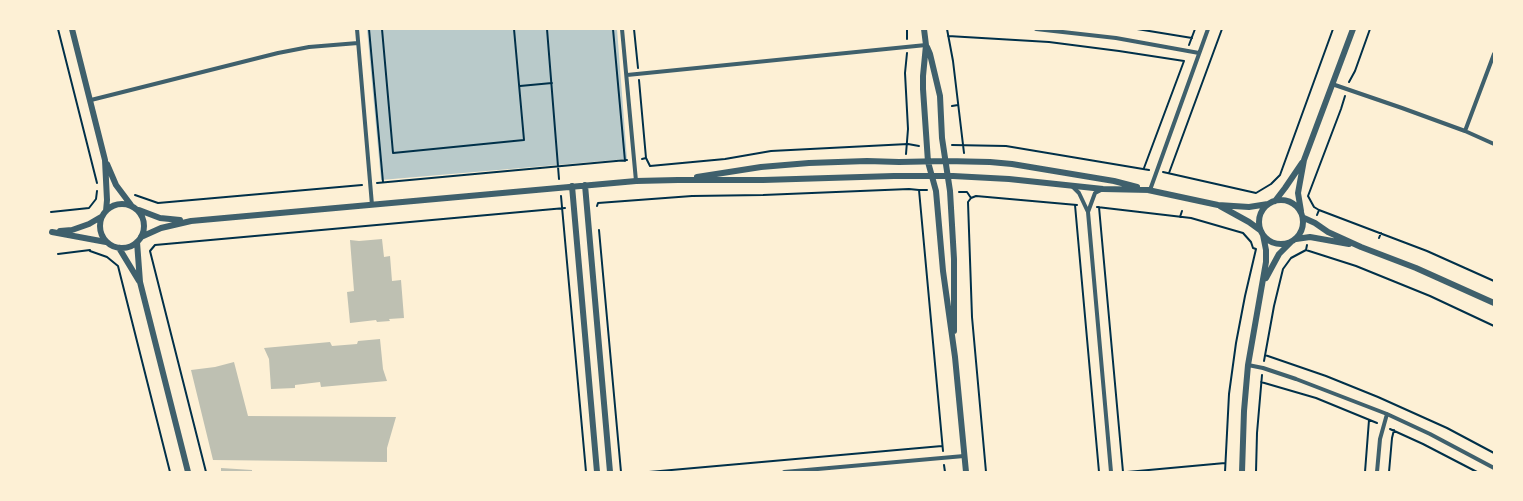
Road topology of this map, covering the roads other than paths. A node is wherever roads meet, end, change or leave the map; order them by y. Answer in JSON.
{"nodes":[{"id":1,"x":72,"y":29,"type":"edge"},
{"id":2,"x":357,"y":29,"type":"edge"},
{"id":3,"x":622,"y":29,"type":"edge"},
{"id":4,"x":924,"y":29,"type":"edge"},
{"id":5,"x":1036,"y":29,"type":"edge"},
{"id":6,"x":1208,"y":29,"type":"edge"},
{"id":7,"x":1353,"y":29,"type":"edge"},
{"id":8,"x":358,"y":42,"type":"junction"},
{"id":9,"x":926,"y":45,"type":"junction"},
{"id":10,"x":1200,"y":53,"type":"junction"},
{"id":11,"x":1494,"y":54,"type":"edge"},
{"id":12,"x":627,"y":75,"type":"junction"},
{"id":13,"x":1332,"y":84,"type":"junction"},
{"id":14,"x":90,"y":100,"type":"junction"},
{"id":15,"x":1465,"y":131,"type":"junction"},
{"id":16,"x":1494,"y":144,"type":"edge"},
{"id":17,"x":105,"y":160,"type":"junction"},
{"id":18,"x":1304,"y":160,"type":"junction"},
{"id":19,"x":946,"y":161,"type":"junction"},
{"id":20,"x":928,"y":162,"type":"junction"},
{"id":21,"x":932,"y":176,"type":"junction"},
{"id":22,"x":948,"y":176,"type":"junction"},
{"id":23,"x":678,"y":180,"type":"junction"},
{"id":24,"x":636,"y":181,"type":"junction"},
{"id":25,"x":585,"y":185,"type":"junction"},
{"id":26,"x":572,"y":186,"type":"junction"},
{"id":27,"x":1072,"y":186,"type":"junction"},
{"id":28,"x":1103,"y":189,"type":"junction"},
{"id":29,"x":1150,"y":190,"type":"junction"},
{"id":30,"x":1275,"y":201,"type":"junction"},
{"id":31,"x":1268,"y":204,"type":"junction"},
{"id":32,"x":131,"y":205,"type":"junction"},
{"id":33,"x":372,"y":205,"type":"junction"},
{"id":34,"x":1087,"y":206,"type":"junction"},
{"id":35,"x":1218,"y":206,"type":"junction"},
{"id":36,"x":106,"y":210,"type":"junction"},
{"id":37,"x":138,"y":210,"type":"junction"},
{"id":38,"x":1301,"y":211,"type":"junction"},
{"id":39,"x":101,"y":217,"type":"junction"},
{"id":40,"x":1304,"y":218,"type":"junction"},
{"id":41,"x":192,"y":220,"type":"junction"},
{"id":42,"x":1262,"y":233,"type":"junction"},
{"id":43,"x":1296,"y":239,"type":"junction"},
{"id":44,"x":139,"y":240,"type":"junction"},
{"id":45,"x":106,"y":242,"type":"junction"},
{"id":46,"x":1290,"y":243,"type":"junction"},
{"id":47,"x":1361,"y":247,"type":"junction"},
{"id":48,"x":119,"y":248,"type":"junction"},
{"id":49,"x":140,"y":282,"type":"junction"},
{"id":50,"x":1263,"y":283,"type":"junction"},
{"id":51,"x":1494,"y":304,"type":"edge"},
{"id":52,"x":955,"y":358,"type":"junction"},
{"id":53,"x":1248,"y":366,"type":"junction"},
{"id":54,"x":1387,"y":414,"type":"junction"},
{"id":55,"x":964,"y":456,"type":"junction"},
{"id":56,"x":1494,"y":468,"type":"edge"},
{"id":57,"x":188,"y":472,"type":"edge"},
{"id":58,"x":597,"y":472,"type":"edge"},
{"id":59,"x":610,"y":472,"type":"edge"},
{"id":60,"x":784,"y":472,"type":"edge"},
{"id":61,"x":966,"y":472,"type":"edge"},
{"id":62,"x":1111,"y":472,"type":"edge"},
{"id":63,"x":1242,"y":472,"type":"edge"},
{"id":64,"x":1377,"y":472,"type":"edge"}],
"edges":[{"from":1,"to":14,"type":"street"},
{"from":2,"to":8,"type":"street"},
{"from":3,"to":12,"type":"street"},
{"from":4,"to":9,"type":"street"},
{"from":5,"to":10,"type":"street"},
{"from":6,"to":10,"type":"street"},
{"from":7,"to":13,"type":"street"},
{"from":8,"to":14,"type":"street"},
{"from":8,"to":33,"type":"street"},
{"from":9,"to":12,"type":"street"},
{"from":9,"to":19,"type":"street"},
{"from":9,"to":20,"type":"street"},
{"from":10,"to":29,"type":"street"},
{"from":11,"to":15,"type":"street"},
{"from":12,"to":24,"type":"street"},
{"from":13,"to":15,"type":"street"},
{"from":13,"to":18,"type":"street"},
{"from":14,"to":17,"type":"street"},
{"from":15,"to":16,"type":"street"},
{"from":17,"to":32,"type":"street"},
{"from":17,"to":36,"type":"street"},
{"from":18,"to":30,"type":"street"},
{"from":18,"to":38,"type":"street"},
{"from":19,"to":20,"type":"street"},
{"from":19,"to":22,"type":"street"},
{"from":19,"to":29,"type":"street"},
{"from":20,"to":21,"type":"street"},
{"from":20,"to":23,"type":"street"},
{"from":21,"to":22,"type":"street"},
{"from":21,"to":23,"type":"street"},
{"from":21,"to":52,"type":"street"},
{"from":22,"to":27,"type":"street"},
{"from":22,"to":52,"type":"street"},
{"from":23,"to":24,"type":"street"},
{"from":24,"to":25,"type":"street"},
{"from":25,"to":26,"type":"street"},
{"from":25,"to":59,"type":"street"},
{"from":26,"to":33,"type":"street"},
{"from":26,"to":58,"type":"street"},
{"from":27,"to":28,"type":"street"},
{"from":27,"to":34,"type":"street"},
{"from":28,"to":29,"type":"street"},
{"from":28,"to":34,"type":"street"},
{"from":29,"to":35,"type":"street"},
{"from":30,"to":31,"type":"street"},
{"from":30,"to":38,"type":"street"},
{"from":31,"to":35,"type":"street"},
{"from":31,"to":42,"type":"street"},
{"from":32,"to":36,"type":"street"},
{"from":32,"to":37,"type":"street"},
{"from":33,"to":41,"type":"street"},
{"from":34,"to":62,"type":"street"},
{"from":35,"to":42,"type":"street"},
{"from":36,"to":39,"type":"street"},
{"from":37,"to":41,"type":"street"},
{"from":37,"to":44,"type":"street"},
{"from":38,"to":40,"type":"street"},
{"from":39,"to":45,"type":"street"},
{"from":39,"to":45,"type":"street"},
{"from":40,"to":43,"type":"street"},
{"from":40,"to":47,"type":"street"},
{"from":41,"to":44,"type":"street"},
{"from":42,"to":46,"type":"street"},
{"from":42,"to":50,"type":"street"},
{"from":43,"to":46,"type":"street"},
{"from":43,"to":47,"type":"street"},
{"from":44,"to":48,"type":"street"},
{"from":44,"to":49,"type":"street"},
{"from":45,"to":48,"type":"street"},
{"from":46,"to":50,"type":"street"},
{"from":47,"to":51,"type":"street"},
{"from":48,"to":49,"type":"street"},
{"from":49,"to":57,"type":"street"},
{"from":50,"to":53,"type":"street"},
{"from":52,"to":55,"type":"street"},
{"from":53,"to":54,"type":"street"},
{"from":53,"to":63,"type":"street"},
{"from":54,"to":56,"type":"street"},
{"from":54,"to":64,"type":"street"},
{"from":55,"to":60,"type":"street"},
{"from":55,"to":61,"type":"street"}]}
